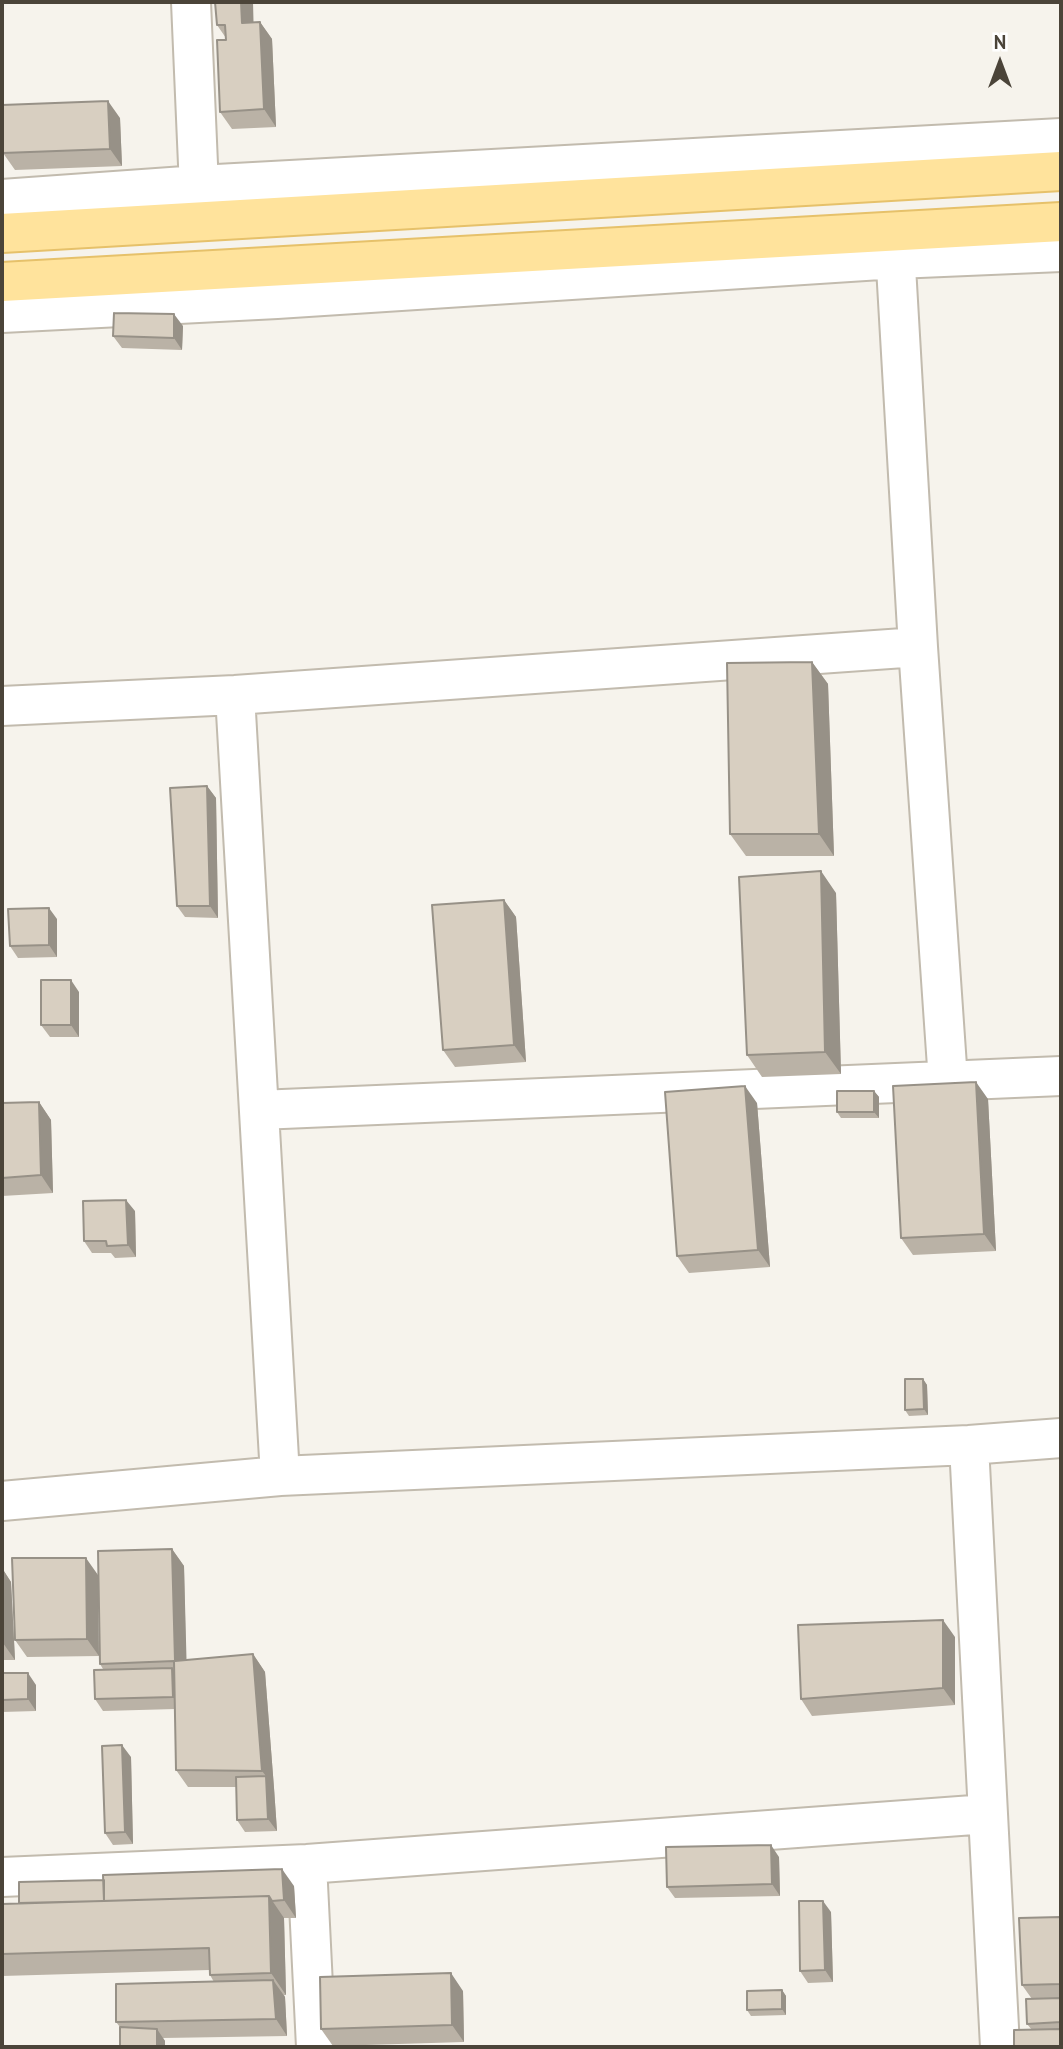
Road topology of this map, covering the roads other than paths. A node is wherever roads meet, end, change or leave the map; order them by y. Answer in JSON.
{"nodes":[{"id":1,"x":191,"y":2,"type":"edge"},
{"id":2,"x":1061,"y":138,"type":"edge"},
{"id":3,"x":1061,"y":171,"type":"edge"},
{"id":4,"x":2,"y":199,"type":"edge"},
{"id":5,"x":200,"y":203,"type":"junction"},
{"id":6,"x":1061,"y":222,"type":"edge"},
{"id":7,"x":2,"y":233,"type":"edge"},
{"id":8,"x":895,"y":245,"type":"junction"},
{"id":9,"x":1061,"y":252,"type":"edge"},
{"id":10,"x":2,"y":282,"type":"edge"},
{"id":11,"x":2,"y":313,"type":"edge"},
{"id":12,"x":918,"y":647,"type":"junction"},
{"id":13,"x":235,"y":695,"type":"junction"},
{"id":14,"x":2,"y":706,"type":"edge"},
{"id":15,"x":1061,"y":1076,"type":"edge"},
{"id":16,"x":948,"y":1081,"type":"junction"},
{"id":17,"x":259,"y":1110,"type":"junction"},
{"id":18,"x":1061,"y":1438,"type":"edge"},
{"id":19,"x":969,"y":1445,"type":"junction"},
{"id":20,"x":280,"y":1476,"type":"junction"},
{"id":21,"x":2,"y":1501,"type":"edge"},
{"id":22,"x":987,"y":1814,"type":"junction"},
{"id":23,"x":307,"y":1864,"type":"junction"},
{"id":24,"x":2,"y":1877,"type":"edge"},
{"id":25,"x":316,"y":2047,"type":"edge"},
{"id":26,"x":1000,"y":2047,"type":"edge"}],
"edges":[{"from":1,"to":5,"type":"street"},
{"from":2,"to":5,"type":"street"},
{"from":3,"to":5,"type":"main road"},
{"from":4,"to":5,"type":"street"},
{"from":5,"to":7,"type":"main road"},
{"from":6,"to":8,"type":"main road"},
{"from":8,"to":9,"type":"street"},
{"from":8,"to":10,"type":"main road"},
{"from":8,"to":11,"type":"street"},
{"from":8,"to":12,"type":"street"},
{"from":12,"to":13,"type":"street"},
{"from":12,"to":16,"type":"street"},
{"from":13,"to":14,"type":"street"},
{"from":13,"to":17,"type":"street"},
{"from":15,"to":16,"type":"street"},
{"from":16,"to":17,"type":"street"},
{"from":17,"to":20,"type":"street"},
{"from":18,"to":19,"type":"street"},
{"from":19,"to":20,"type":"street"},
{"from":19,"to":22,"type":"street"},
{"from":20,"to":21,"type":"street"},
{"from":22,"to":23,"type":"street"},
{"from":22,"to":26,"type":"street"},
{"from":23,"to":24,"type":"street"},
{"from":23,"to":25,"type":"street"}]}
